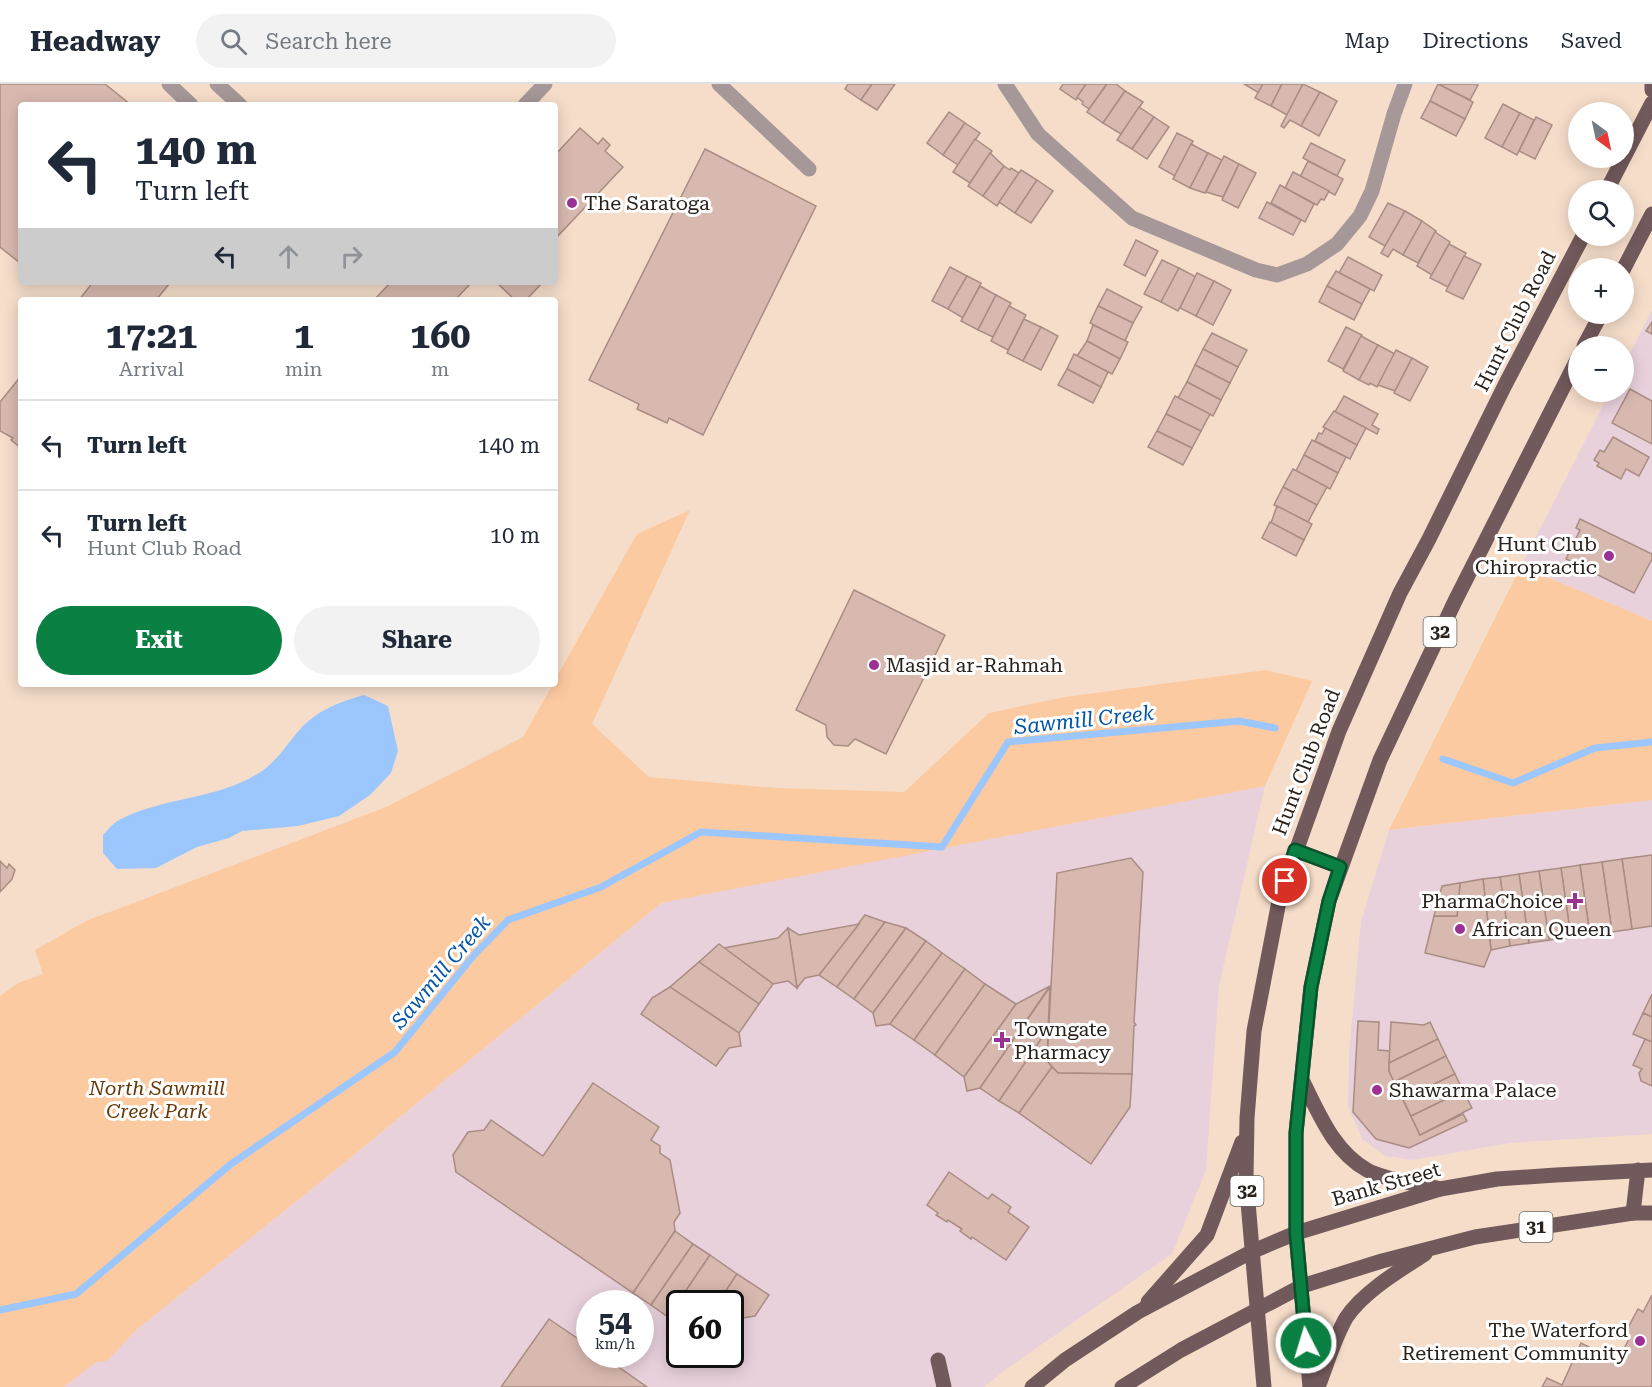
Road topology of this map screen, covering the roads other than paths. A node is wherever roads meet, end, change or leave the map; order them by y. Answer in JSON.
{"nodes":[{"id":1,"x":169,"y":84,"type":"edge"},
{"id":2,"x":217,"y":84,"type":"edge"},
{"id":3,"x":546,"y":84,"type":"edge"},
{"id":4,"x":719,"y":84,"type":"edge"},
{"id":5,"x":1005,"y":84,"type":"edge"},
{"id":6,"x":1405,"y":84,"type":"edge"},
{"id":7,"x":1652,"y":84,"type":"edge"},
{"id":8,"x":1652,"y":90,"type":"edge"},
{"id":9,"x":188,"y":102,"type":"edge"},
{"id":10,"x":237,"y":102,"type":"edge"},
{"id":11,"x":528,"y":102,"type":"edge"},
{"id":12,"x":1652,"y":103,"type":"edge"},
{"id":13,"x":808,"y":169,"type":"dead end"},
{"id":14,"x":1612,"y":180,"type":"edge"},
{"id":15,"x":1652,"y":214,"type":"edge"},
{"id":16,"x":1578,"y":246,"type":"edge"},
{"id":17,"x":1629,"y":258,"type":"edge"},
{"id":18,"x":1568,"y":378,"type":"edge"},
{"id":19,"x":1295,"y":850,"type":"junction"},
{"id":20,"x":1340,"y":867,"type":"junction"},
{"id":21,"x":1302,"y":1080,"type":"junction"},
{"id":22,"x":1247,"y":1131,"type":"junction"},
{"id":23,"x":1645,"y":1170,"type":"edge"},
{"id":24,"x":1440,"y":1189,"type":"junction"},
{"id":25,"x":1633,"y":1213,"type":"junction"},
{"id":26,"x":1652,"y":1213,"type":"edge"},
{"id":27,"x":1296,"y":1233,"type":"junction"},
{"id":28,"x":1439,"y":1245,"type":"junction"},
{"id":29,"x":1251,"y":1252,"type":"junction"},
{"id":30,"x":1302,"y":1286,"type":"junction"},
{"id":31,"x":1256,"y":1310,"type":"junction"},
{"id":32,"x":1138,"y":1312,"type":"junction"},
{"id":33,"x":938,"y":1360,"type":"dead end"},
{"id":34,"x":944,"y":1387,"type":"edge"},
{"id":35,"x":1032,"y":1387,"type":"edge"},
{"id":36,"x":1122,"y":1387,"type":"edge"},
{"id":37,"x":1264,"y":1387,"type":"edge"},
{"id":38,"x":1310,"y":1387,"type":"edge"},
{"id":39,"x":1318,"y":1387,"type":"edge"}],
"edges":[{"from":1,"to":9,"type":"street"},
{"from":2,"to":10,"type":"street"},
{"from":3,"to":11,"type":"street"},
{"from":4,"to":13,"type":"street"},
{"from":5,"to":6,"type":"street"},
{"from":7,"to":8,"type":"main road"},
{"from":12,"to":14,"type":"main road"},
{"from":15,"to":17,"type":"main road"},
{"from":16,"to":19,"type":"main road","name":"Hunt Club Road","number":"32"},
{"from":18,"to":20,"type":"main road","number":"32"},
{"from":19,"to":20,"type":"main road"},
{"from":19,"to":22,"type":"main road","name":"Hunt Club Road","number":"32"},
{"from":20,"to":21,"type":"main road","number":"32"},
{"from":21,"to":24,"type":"main road"},
{"from":21,"to":27,"type":"main road","number":"32"},
{"from":22,"to":29,"type":"main road","name":"Hunt Club Road","number":"32"},
{"from":22,"to":32,"type":"main road"},
{"from":23,"to":24,"type":"main road","name":"Bank Street"},
{"from":23,"to":25,"type":"main road"},
{"from":24,"to":27,"type":"main road","name":"Bank Street"},
{"from":25,"to":26,"type":"main road","number":"31"},
{"from":25,"to":28,"type":"main road","number":"31"},
{"from":27,"to":29,"type":"main road","name":"Bank Street"},
{"from":27,"to":30,"type":"main road","number":"32"},
{"from":28,"to":30,"type":"main road","number":"31"},
{"from":28,"to":39,"type":"main road"},
{"from":29,"to":31,"type":"main road","name":"Hunt Club Road","number":"32"},
{"from":29,"to":32,"type":"main road","name":"Bank Street"},
{"from":30,"to":31,"type":"main road","number":"31"},
{"from":30,"to":38,"type":"main road","number":"32"},
{"from":31,"to":36,"type":"main road","number":"31"},
{"from":31,"to":37,"type":"main road","name":"Hunt Club Road","number":"32"},
{"from":32,"to":35,"type":"main road","name":"Bank Street"},
{"from":33,"to":34,"type":"main road"}]}
